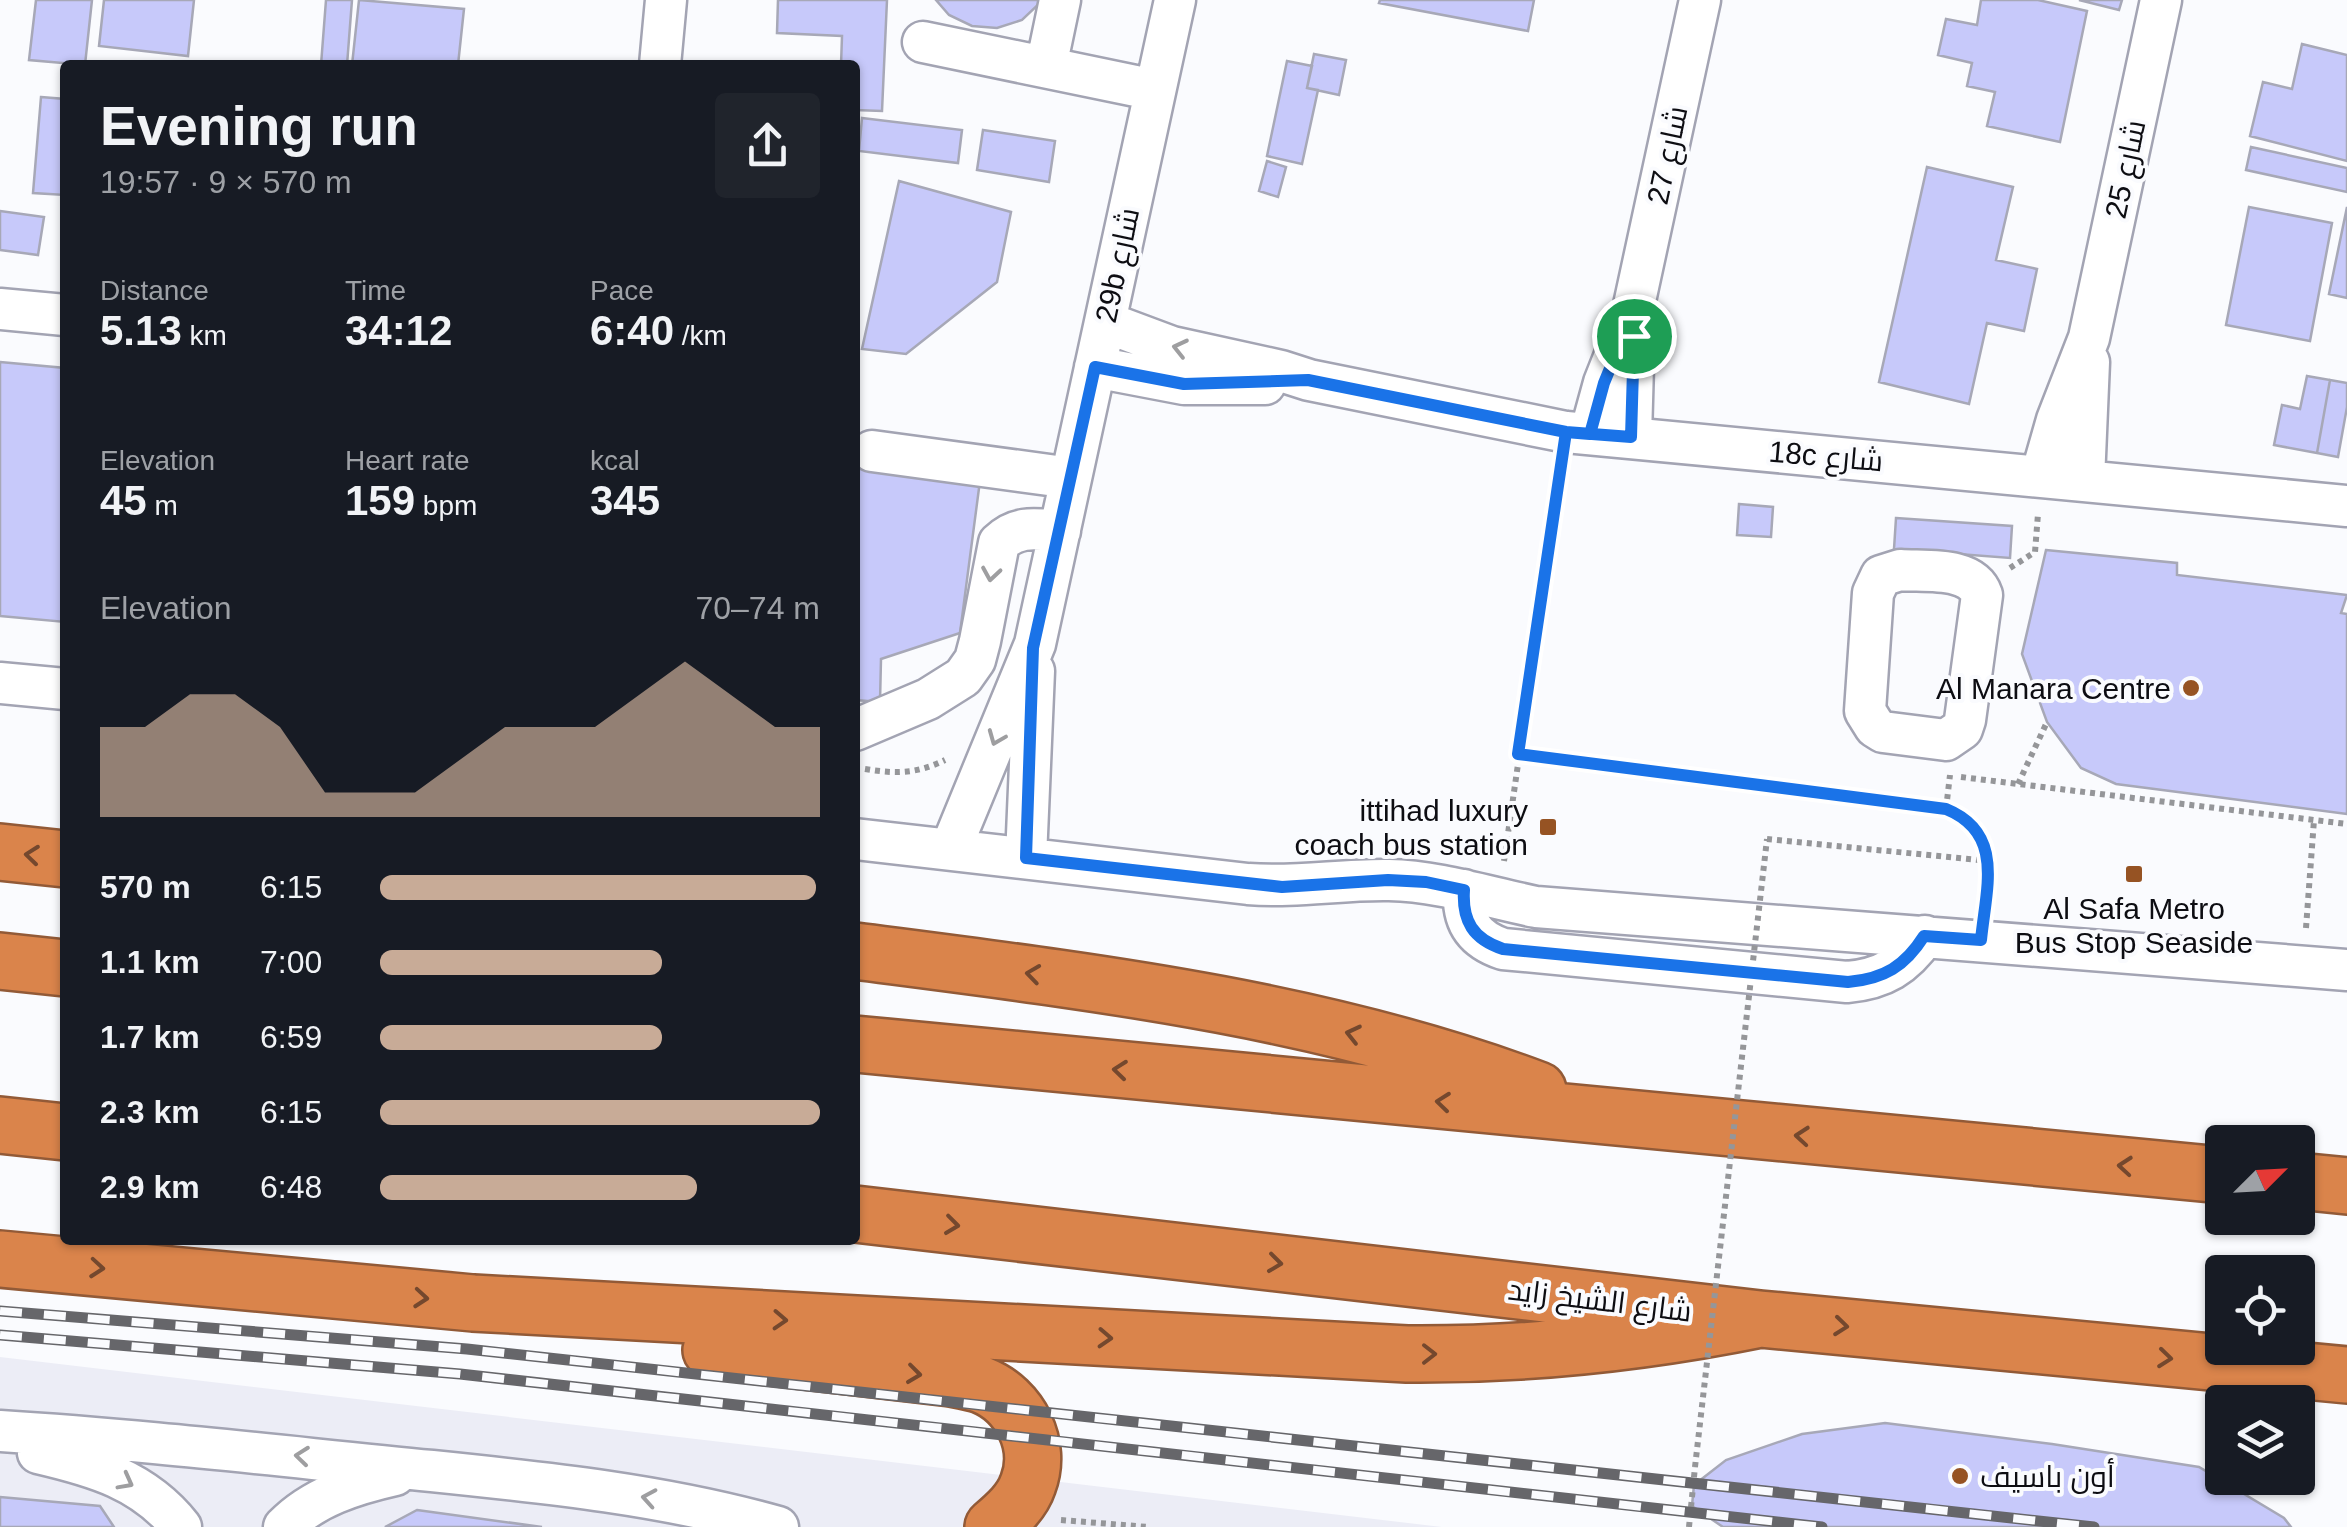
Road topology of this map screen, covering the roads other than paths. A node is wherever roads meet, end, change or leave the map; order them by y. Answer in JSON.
{"nodes":[{"id":1,"x":666,"y":0,"type":"edge"},
{"id":2,"x":1060,"y":0,"type":"edge"},
{"id":3,"x":1175,"y":0,"type":"edge"},
{"id":4,"x":1700,"y":0,"type":"edge"},
{"id":5,"x":2162,"y":0,"type":"edge"},
{"id":6,"x":923,"y":42,"type":"dead end"},
{"id":7,"x":660,"y":60,"type":"edge"},
{"id":8,"x":1046,"y":67,"type":"junction"},
{"id":9,"x":1155,"y":90,"type":"junction"},
{"id":10,"x":0,"y":309,"type":"edge"},
{"id":11,"x":1634,"y":310,"type":"junction"},
{"id":12,"x":60,"y":315,"type":"edge"},
{"id":13,"x":1105,"y":322,"type":"junction"},
{"id":14,"x":2089,"y":338,"type":"junction"},
{"id":15,"x":1095,"y":367,"type":"junction"},
{"id":16,"x":1308,"y":380,"type":"junction"},
{"id":17,"x":1578,"y":432,"type":"junction"},
{"id":18,"x":1631,"y":437,"type":"junction"},
{"id":19,"x":872,"y":451,"type":"dead end"},
{"id":20,"x":2041,"y":476,"type":"junction"},
{"id":21,"x":1071,"y":478,"type":"junction"},
{"id":22,"x":2084,"y":480,"type":"junction"},
{"id":23,"x":2347,"y":506,"type":"edge"},
{"id":24,"x":1060,"y":531,"type":"junction"},
{"id":25,"x":1033,"y":648,"type":"junction"},
{"id":26,"x":0,"y":683,"type":"edge"},
{"id":27,"x":60,"y":689,"type":"edge"},
{"id":28,"x":860,"y":728,"type":"edge"},
{"id":29,"x":860,"y":839,"type":"edge"},
{"id":30,"x":951,"y":848,"type":"junction"},
{"id":31,"x":0,"y":852,"type":"edge"},
{"id":32,"x":60,"y":858,"type":"edge"},
{"id":33,"x":1026,"y":858,"type":"junction"},
{"id":34,"x":860,"y":952,"type":"edge"},
{"id":35,"x":0,"y":961,"type":"edge"},
{"id":36,"x":60,"y":967,"type":"edge"},
{"id":37,"x":2347,"y":970,"type":"edge"},
{"id":38,"x":860,"y":1044,"type":"edge"},
{"id":39,"x":1612,"y":1118,"type":"junction"},
{"id":40,"x":0,"y":1125,"type":"edge"},
{"id":41,"x":60,"y":1131,"type":"edge"},
{"id":42,"x":2205,"y":1172,"type":"edge"},
{"id":43,"x":2315,"y":1183,"type":"edge"},
{"id":44,"x":2347,"y":1186,"type":"edge"},
{"id":45,"x":860,"y":1215,"type":"edge"},
{"id":46,"x":0,"y":1259,"type":"edge"},
{"id":47,"x":473,"y":1303,"type":"junction"},
{"id":48,"x":1760,"y":1319,"type":"junction"},
{"id":49,"x":2347,"y":1375,"type":"edge"},
{"id":50,"x":0,"y":1432,"type":"edge"},
{"id":51,"x":0,"y":1445,"type":"edge"},
{"id":52,"x":434,"y":1472,"type":"junction"},
{"id":53,"x":705,"y":1517,"type":"edge"},
{"id":54,"x":180,"y":1527,"type":"edge"},
{"id":55,"x":284,"y":1527,"type":"edge"},
{"id":56,"x":778,"y":1527,"type":"edge"},
{"id":57,"x":993,"y":1527,"type":"edge"}],
"edges":[{"from":1,"to":7,"type":"street"},
{"from":2,"to":8,"type":"street"},
{"from":3,"to":9,"type":"street","name":"29b شارع"},
{"from":4,"to":11,"type":"street","name":"شارع 27"},
{"from":5,"to":14,"type":"street","name":"شارع 25"},
{"from":6,"to":8,"type":"street"},
{"from":8,"to":9,"type":"street"},
{"from":9,"to":13,"type":"street","name":"29b شارع"},
{"from":10,"to":12,"type":"street"},
{"from":11,"to":17,"type":"street","name":"شارع 27"},
{"from":11,"to":18,"type":"street","name":"شارع 27"},
{"from":13,"to":15,"type":"street","name":"29b شارع"},
{"from":16,"to":13,"type":"street","name":"18c شارع","one_way":true},
{"from":14,"to":20,"type":"street","name":"شارع 25"},
{"from":14,"to":22,"type":"street","name":"شارع 25"},
{"from":15,"to":16,"type":"street","name":"18c شارع"},
{"from":15,"to":21,"type":"street","name":"29b شارع"},
{"from":16,"to":17,"type":"street","name":"18c شارع"},
{"from":17,"to":18,"type":"street","name":"18c شارع"},
{"from":18,"to":20,"type":"street","name":"18c شارع"},
{"from":19,"to":21,"type":"street"},
{"from":20,"to":22,"type":"street","name":"18c شارع"},
{"from":21,"to":24,"type":"street","name":"29b شارع"},
{"from":22,"to":23,"type":"street","name":"18c شارع"},
{"from":24,"to":25,"type":"street","name":"29b شارع"},
{"from":24,"to":28,"type":"street","one_way":true},
{"from":25,"to":30,"type":"street","name":"29b شارع","one_way":true},
{"from":25,"to":33,"type":"street","name":"29b شارع"},
{"from":26,"to":27,"type":"street"},
{"from":29,"to":30,"type":"street"},
{"from":30,"to":33,"type":"street"},
{"from":32,"to":31,"type":"highway","one_way":true},
{"from":33,"to":37,"type":"street"},
{"from":39,"to":34,"type":"highway","one_way":true},
{"from":35,"to":36,"type":"highway"},
{"from":39,"to":38,"type":"highway","one_way":true},
{"from":42,"to":39,"type":"highway","one_way":true},
{"from":40,"to":41,"type":"highway"},
{"from":43,"to":44,"type":"highway"},
{"from":45,"to":48,"type":"highway","name":"شارع الشيخ زايد","one_way":true},
{"from":46,"to":47,"type":"highway","one_way":true},
{"from":47,"to":48,"type":"highway","one_way":true},
{"from":47,"to":57,"type":"highway","one_way":true},
{"from":48,"to":49,"type":"highway","name":"شارع الشيخ زايد","one_way":true},
{"from":52,"to":50,"type":"street","one_way":true},
{"from":51,"to":54,"type":"street","one_way":true},
{"from":53,"to":52,"type":"street","one_way":true},
{"from":52,"to":55,"type":"street"},
{"from":53,"to":56,"type":"street"}]}
